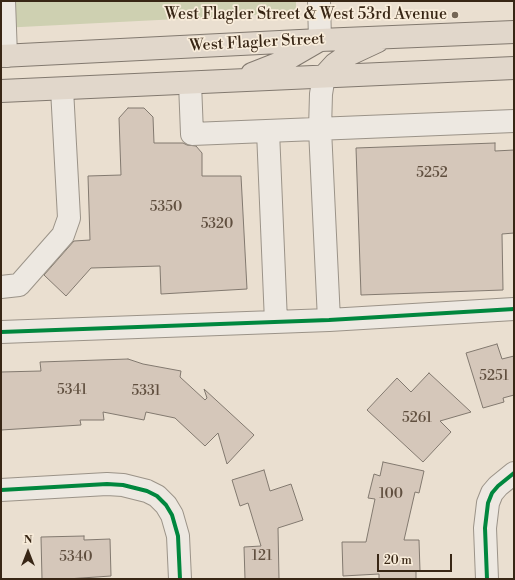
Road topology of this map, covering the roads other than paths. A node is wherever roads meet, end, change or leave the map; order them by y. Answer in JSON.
{"nodes":[{"id":1,"x":4,"y":1,"type":"edge"},
{"id":2,"x":319,"y":1,"type":"edge"},
{"id":3,"x":514,"y":32,"type":"edge"},
{"id":4,"x":386,"y":38,"type":"junction"},
{"id":5,"x":320,"y":40,"type":"junction"},
{"id":6,"x":4,"y":56,"type":"edge"},
{"id":7,"x":514,"y":68,"type":"edge"},
{"id":8,"x":324,"y":76,"type":"junction"},
{"id":9,"x":238,"y":80,"type":"junction"},
{"id":10,"x":190,"y":83,"type":"junction"},
{"id":11,"x":62,"y":88,"type":"junction"},
{"id":12,"x":4,"y":91,"type":"edge"},
{"id":13,"x":514,"y":121,"type":"edge"},
{"id":14,"x":320,"y":129,"type":"junction"},
{"id":15,"x":268,"y":131,"type":"junction"},
{"id":16,"x":1,"y":287,"type":"edge"},
{"id":17,"x":514,"y":309,"type":"edge"},
{"id":18,"x":329,"y":320,"type":"junction"},
{"id":19,"x":276,"y":322,"type":"junction"},
{"id":20,"x":1,"y":332,"type":"edge"},
{"id":21,"x":506,"y":479,"type":"edge"},
{"id":22,"x":1,"y":490,"type":"edge"},
{"id":23,"x":180,"y":579,"type":"edge"},
{"id":24,"x":487,"y":579,"type":"edge"}],
"edges":[{"from":1,"to":6,"type":"street"},
{"from":2,"to":5,"type":"street"},
{"from":3,"to":4,"type":"main road","name":"West Flagler Street"},
{"from":4,"to":5,"type":"main road","name":"West Flagler Street"},
{"from":4,"to":8,"type":"main road"},
{"from":5,"to":6,"type":"main road","name":"West Flagler Street"},
{"from":5,"to":9,"type":"main road"},
{"from":6,"to":12,"type":"main road"},
{"from":7,"to":8,"type":"main road"},
{"from":8,"to":9,"type":"main road"},
{"from":8,"to":14,"type":"street"},
{"from":9,"to":10,"type":"main road"},
{"from":10,"to":11,"type":"main road"},
{"from":10,"to":15,"type":"street"},
{"from":11,"to":12,"type":"main road"},
{"from":11,"to":16,"type":"street"},
{"from":13,"to":14,"type":"street"},
{"from":14,"to":15,"type":"street"},
{"from":14,"to":18,"type":"street"},
{"from":15,"to":19,"type":"street"},
{"from":17,"to":18,"type":"street"},
{"from":18,"to":19,"type":"street"},
{"from":19,"to":20,"type":"street"},
{"from":21,"to":24,"type":"street"},
{"from":22,"to":23,"type":"street"}]}
